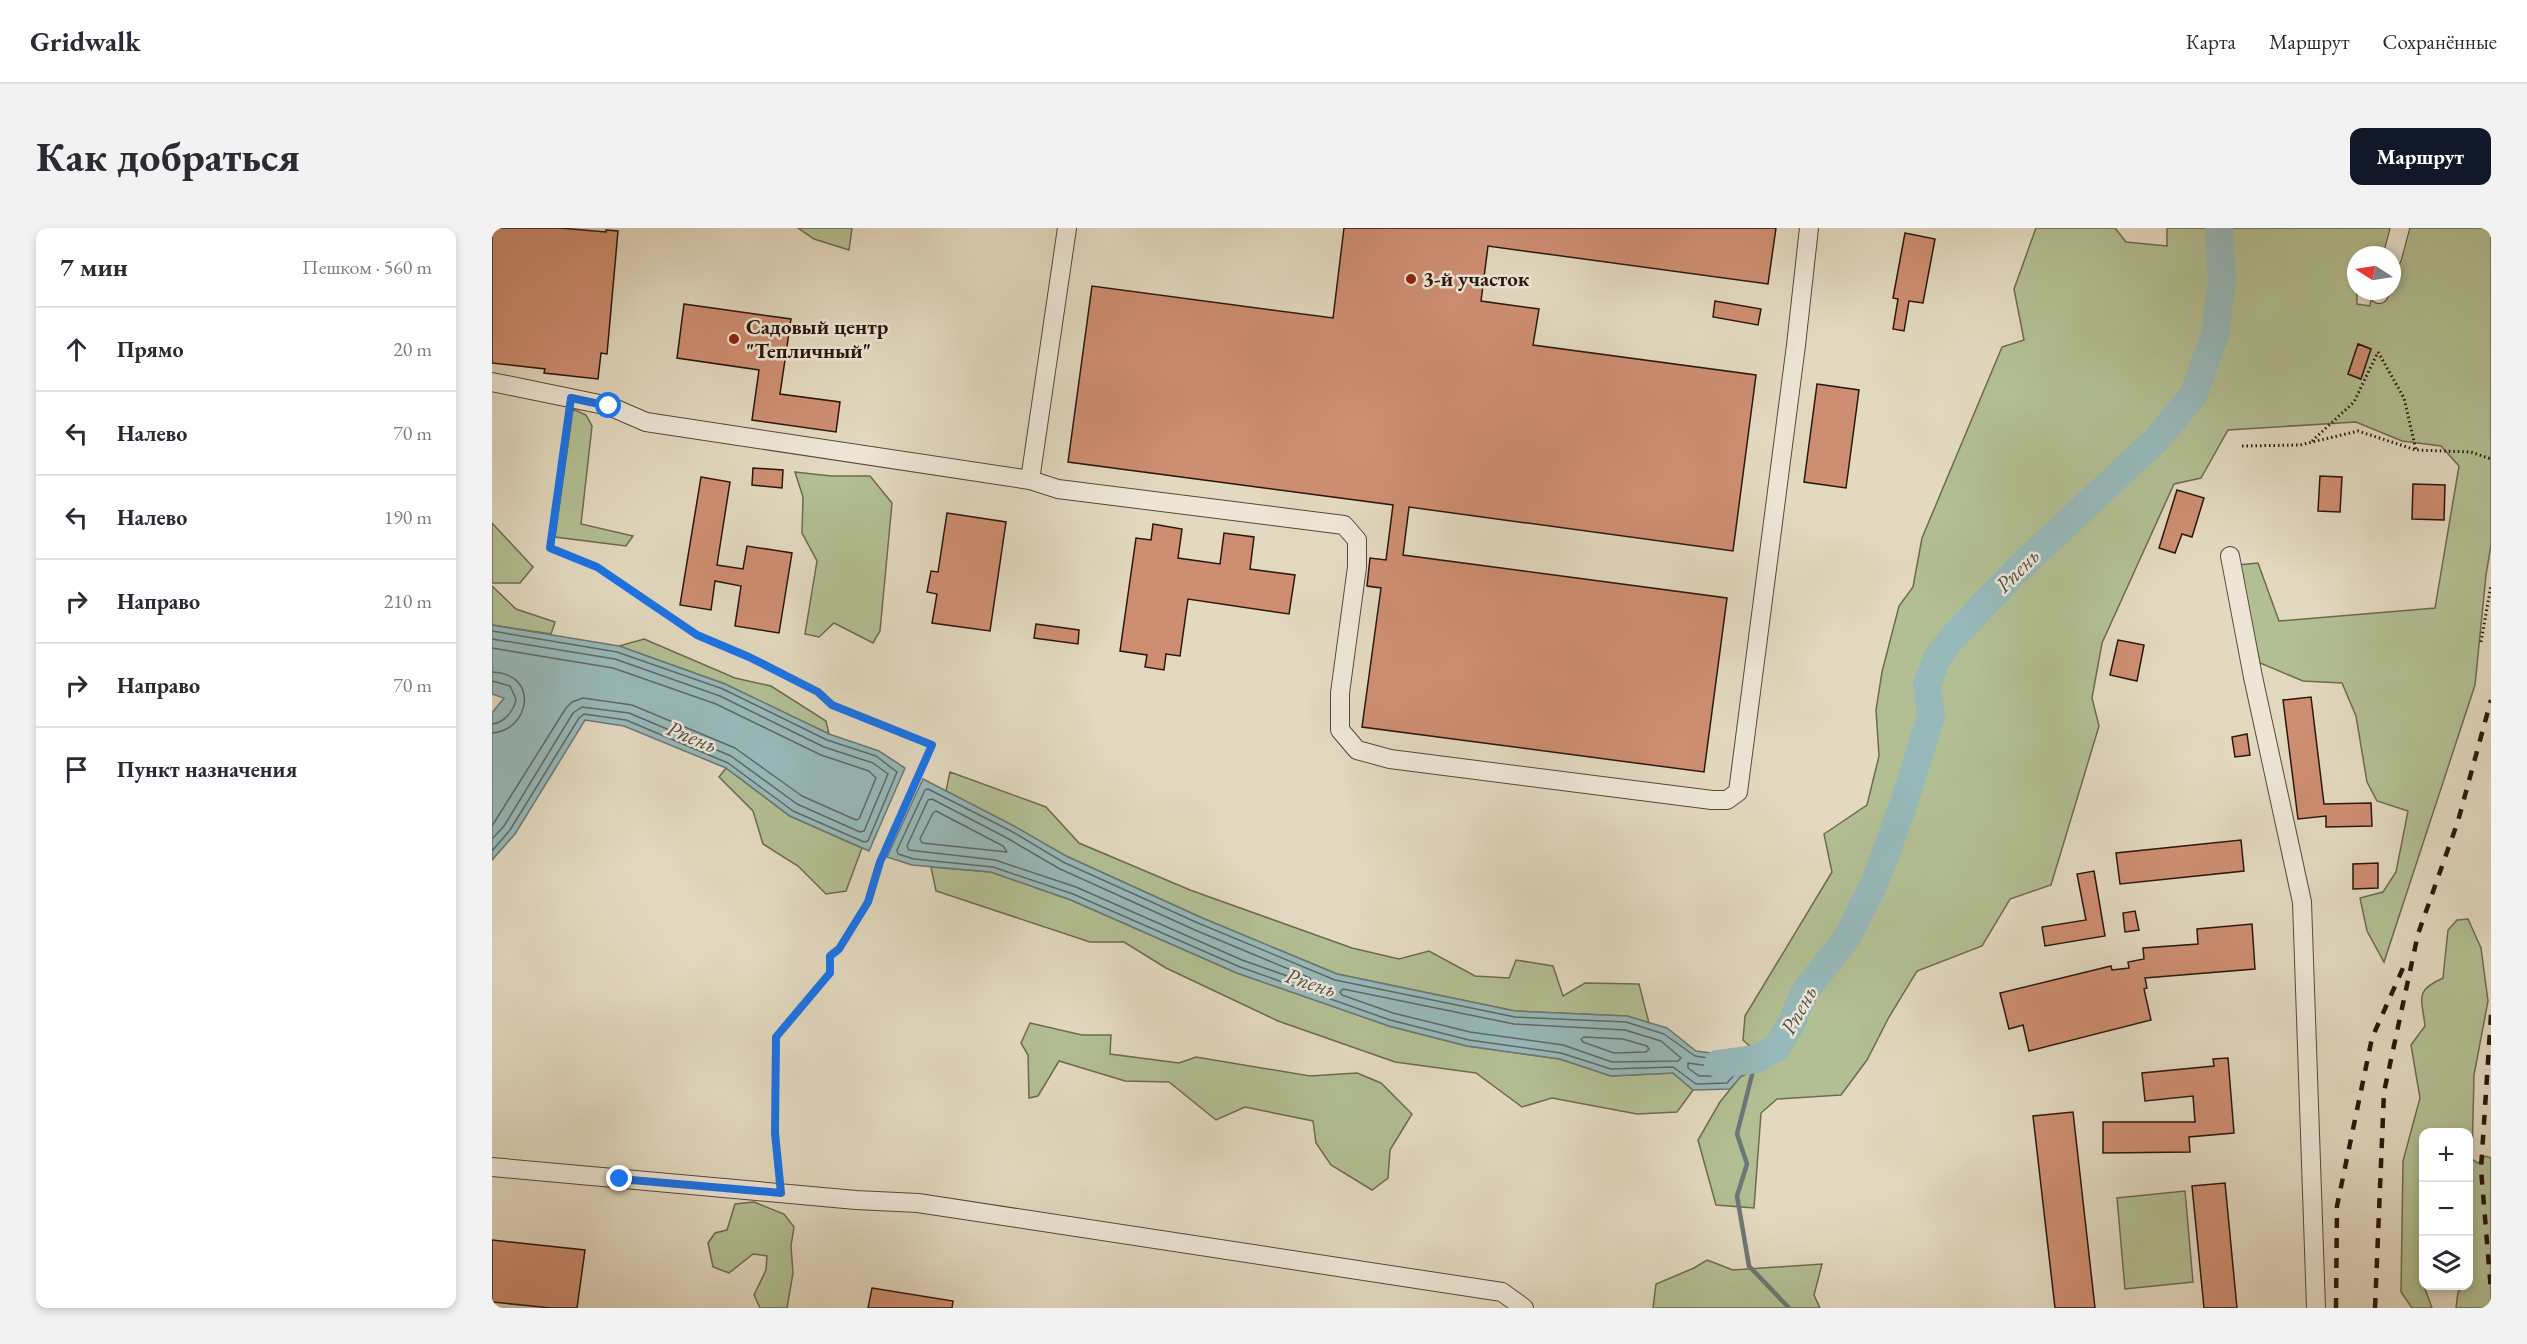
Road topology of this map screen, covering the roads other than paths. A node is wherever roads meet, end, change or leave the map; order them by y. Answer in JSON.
{"nodes":[{"id":1,"x":1066,"y":228,"type":"edge"},
{"id":2,"x":1809,"y":228,"type":"edge"},
{"id":3,"x":2400,"y":228,"type":"edge"},
{"id":4,"x":2395,"y":246,"type":"edge"},
{"id":5,"x":492,"y":382,"type":"edge"},
{"id":6,"x":1030,"y":480,"type":"junction"},
{"id":7,"x":2230,"y":556,"type":"dead end"},
{"id":8,"x":492,"y":1167,"type":"edge"},
{"id":9,"x":1524,"y":1308,"type":"edge"},
{"id":10,"x":2316,"y":1308,"type":"edge"}],
"edges":[{"from":1,"to":6,"type":"lane"},
{"from":2,"to":6,"type":"lane"},
{"from":3,"to":4,"type":"lane"},
{"from":5,"to":6,"type":"lane"},
{"from":7,"to":10,"type":"lane"},
{"from":8,"to":9,"type":"lane"}]}
